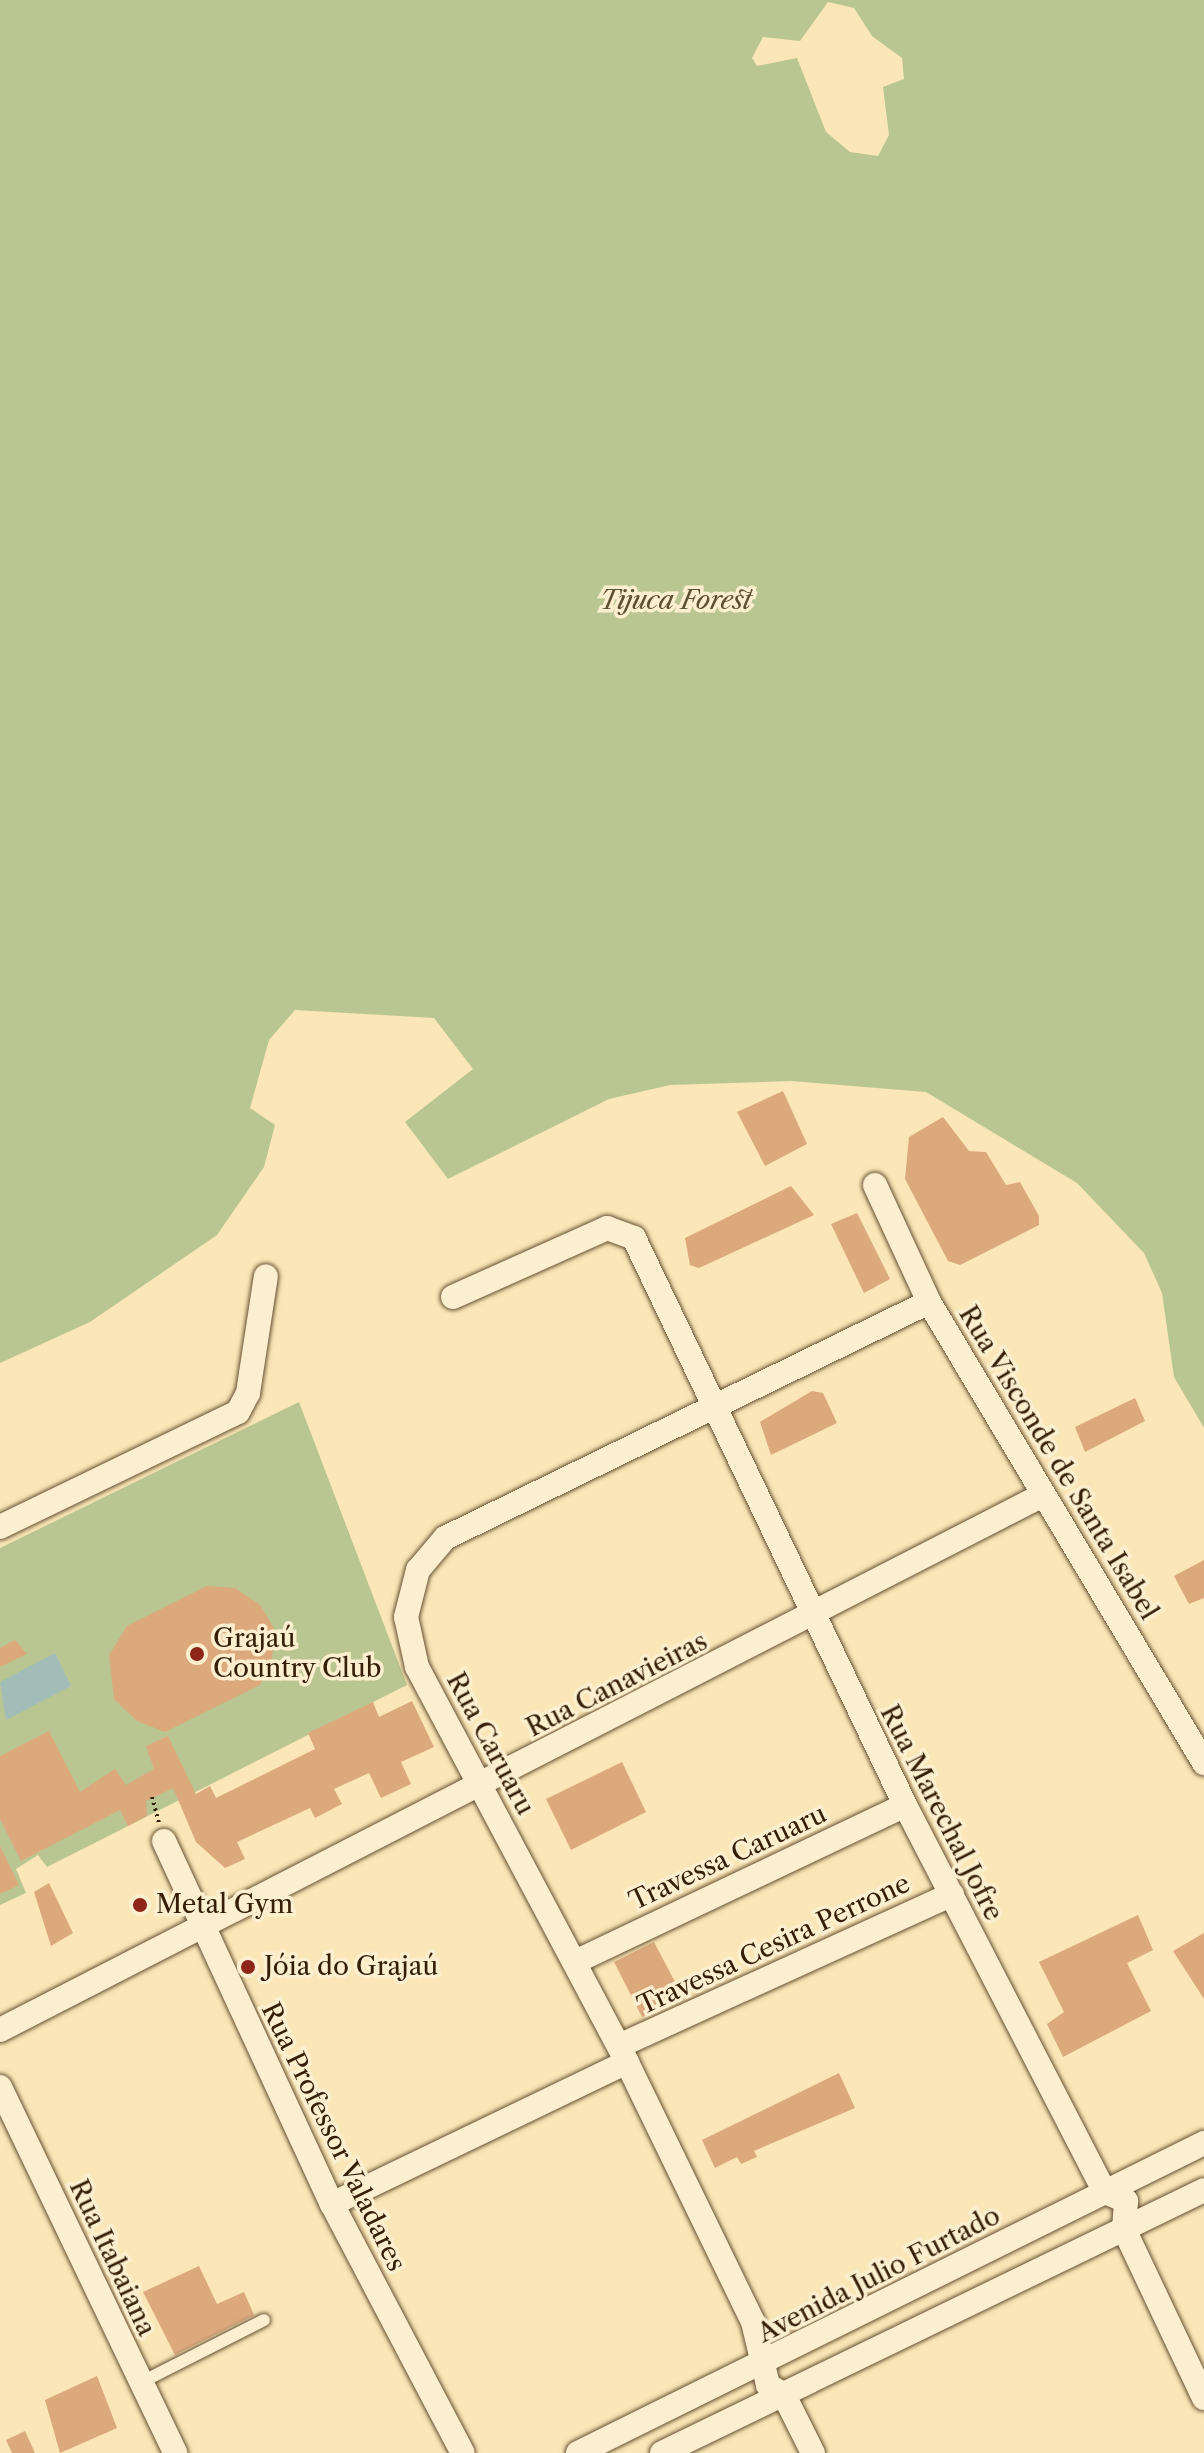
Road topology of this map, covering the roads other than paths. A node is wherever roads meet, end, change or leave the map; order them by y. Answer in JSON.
{"nodes":[{"id":1,"x":875,"y":1185,"type":"dead end"},
{"id":2,"x":266,"y":1276,"type":"dead end"},
{"id":3,"x":453,"y":1297,"type":"dead end"},
{"id":4,"x":929,"y":1302,"type":"junction"},
{"id":5,"x":715,"y":1407,"type":"junction"},
{"id":6,"x":1043,"y":1495,"type":"junction"},
{"id":7,"x":0,"y":1527,"type":"edge"},
{"id":8,"x":809,"y":1616,"type":"junction"},
{"id":9,"x":1204,"y":1763,"type":"edge"},
{"id":10,"x":480,"y":1785,"type":"junction"},
{"id":11,"x":905,"y":1805,"type":"junction"},
{"id":12,"x":164,"y":1841,"type":"dead end"},
{"id":13,"x":952,"y":1894,"type":"junction"},
{"id":14,"x":201,"y":1928,"type":"junction"},
{"id":15,"x":575,"y":1962,"type":"junction"},
{"id":16,"x":0,"y":2030,"type":"edge"},
{"id":17,"x":623,"y":2054,"type":"junction"},
{"id":18,"x":0,"y":2087,"type":"edge"},
{"id":19,"x":1204,"y":2143,"type":"edge"},
{"id":20,"x":1204,"y":2190,"type":"edge"},
{"id":21,"x":1100,"y":2195,"type":"junction"},
{"id":22,"x":332,"y":2204,"type":"junction"},
{"id":23,"x":1119,"y":2232,"type":"junction"},
{"id":24,"x":264,"y":2320,"type":"dead end"},
{"id":25,"x":776,"y":2358,"type":"junction"},
{"id":26,"x":140,"y":2383,"type":"junction"},
{"id":27,"x":791,"y":2391,"type":"junction"},
{"id":28,"x":1204,"y":2398,"type":"edge"},
{"id":29,"x":175,"y":2453,"type":"edge"},
{"id":30,"x":463,"y":2453,"type":"edge"},
{"id":31,"x":578,"y":2453,"type":"edge"},
{"id":32,"x":662,"y":2453,"type":"edge"},
{"id":33,"x":813,"y":2453,"type":"edge"}],
"edges":[{"from":1,"to":4,"type":"street","name":"Rua Visconde de Santa Isabel"},
{"from":2,"to":7,"type":"street"},
{"from":3,"to":5,"type":"street","name":"Rua Marechal Jofre"},
{"from":4,"to":5,"type":"street","name":"Rua Caruaru"},
{"from":4,"to":6,"type":"street","name":"Rua Visconde de Santa Isabel"},
{"from":5,"to":8,"type":"street","name":"Rua Marechal Jofre"},
{"from":5,"to":10,"type":"street","name":"Rua Caruaru"},
{"from":6,"to":8,"type":"street","name":"Rua Canavieiras"},
{"from":6,"to":9,"type":"street","name":"Rua Visconde de Santa Isabel"},
{"from":8,"to":10,"type":"street","name":"Rua Canavieiras"},
{"from":8,"to":11,"type":"street","name":"Rua Marechal Jofre"},
{"from":10,"to":14,"type":"street","name":"Rua Canavieiras"},
{"from":10,"to":15,"type":"street","name":"Rua Caruaru"},
{"from":11,"to":13,"type":"street","name":"Rua Marechal Jofre"},
{"from":11,"to":15,"type":"street","name":"Travessa Caruaru"},
{"from":12,"to":14,"type":"street","name":"Rua Professor Valadares"},
{"from":13,"to":17,"type":"street","name":"Travessa Cesira Perrone"},
{"from":13,"to":21,"type":"street","name":"Rua Marechal Jofre"},
{"from":14,"to":16,"type":"street","name":"Rua Canavieiras"},
{"from":14,"to":22,"type":"street","name":"Rua Professor Valadares"},
{"from":15,"to":17,"type":"street","name":"Rua Caruaru"},
{"from":17,"to":22,"type":"street","name":"Travessa Cesira Perrone"},
{"from":17,"to":25,"type":"street","name":"Rua Caruaru"},
{"from":18,"to":26,"type":"street","name":"Rua Itabaiana"},
{"from":19,"to":21,"type":"street","name":"Avenida Julio Furtado"},
{"from":20,"to":23,"type":"street"},
{"from":21,"to":23,"type":"street","name":"Rua Marechal Jofre"},
{"from":21,"to":25,"type":"street","name":"Avenida Julio Furtado"},
{"from":22,"to":30,"type":"street","name":"Rua Professor Valadares"},
{"from":23,"to":27,"type":"street"},
{"from":23,"to":28,"type":"street","name":"Rua Marechal Jofre"},
{"from":24,"to":26,"type":"lane"},
{"from":25,"to":27,"type":"street","name":"Rua Caruaru"},
{"from":25,"to":31,"type":"street","name":"Avenida Julio Furtado"},
{"from":26,"to":29,"type":"street","name":"Rua Itabaiana"},
{"from":27,"to":32,"type":"street"},
{"from":27,"to":33,"type":"street","name":"Rua Caruaru"}]}
